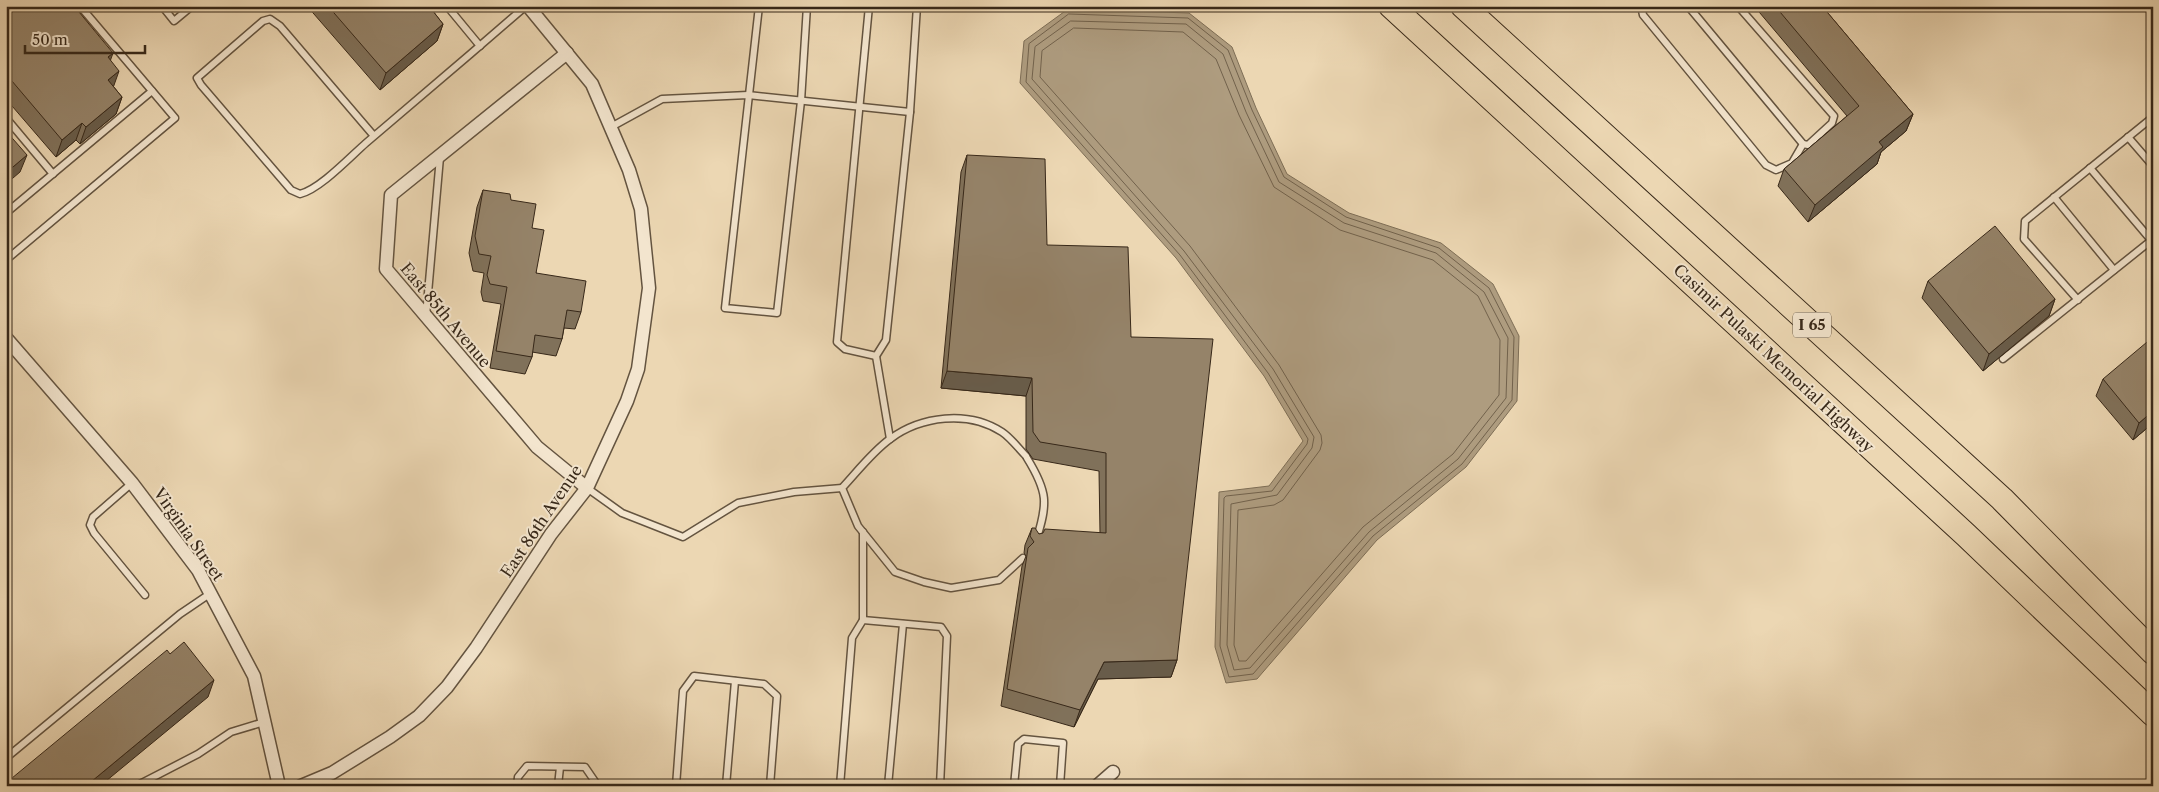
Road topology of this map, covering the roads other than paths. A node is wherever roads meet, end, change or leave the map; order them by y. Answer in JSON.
{"nodes":[{"id":1,"x":80,"y":6,"type":"edge"},
{"id":2,"x":162,"y":6,"type":"edge"},
{"id":3,"x":192,"y":6,"type":"edge"},
{"id":4,"x":447,"y":6,"type":"edge"},
{"id":5,"x":527,"y":6,"type":"edge"},
{"id":6,"x":759,"y":6,"type":"edge"},
{"id":7,"x":807,"y":6,"type":"edge"},
{"id":8,"x":869,"y":6,"type":"edge"},
{"id":9,"x":917,"y":6,"type":"edge"},
{"id":10,"x":1391,"y":6,"type":"edge"},
{"id":11,"x":1463,"y":6,"type":"edge"},
{"id":12,"x":1641,"y":6,"type":"edge"},
{"id":13,"x":1688,"y":6,"type":"edge"},
{"id":14,"x":1738,"y":6,"type":"edge"},
{"id":15,"x":480,"y":46,"type":"junction"},
{"id":16,"x":567,"y":53,"type":"junction"},
{"id":17,"x":152,"y":91,"type":"junction"},
{"id":18,"x":748,"y":95,"type":"junction"},
{"id":19,"x":801,"y":100,"type":"junction"},
{"id":20,"x":861,"y":107,"type":"junction"},
{"id":21,"x":910,"y":112,"type":"junction"},
{"id":22,"x":2153,"y":117,"type":"edge"},
{"id":23,"x":6,"y":118,"type":"edge"},
{"id":24,"x":611,"y":127,"type":"junction"},
{"id":25,"x":374,"y":136,"type":"junction"},
{"id":26,"x":2128,"y":137,"type":"junction"},
{"id":27,"x":1803,"y":144,"type":"junction"},
{"id":28,"x":440,"y":156,"type":"junction"},
{"id":29,"x":2153,"y":166,"type":"edge"},
{"id":30,"x":2090,"y":168,"type":"junction"},
{"id":31,"x":53,"y":174,"type":"junction"},
{"id":32,"x":2054,"y":197,"type":"junction"},
{"id":33,"x":6,"y":213,"type":"edge"},
{"id":34,"x":2152,"y":239,"type":"edge"},
{"id":35,"x":6,"y":260,"type":"edge"},
{"id":36,"x":2114,"y":270,"type":"junction"},
{"id":37,"x":2078,"y":300,"type":"junction"},
{"id":38,"x":426,"y":318,"type":"junction"},
{"id":39,"x":6,"y":338,"type":"edge"},
{"id":40,"x":876,"y":356,"type":"junction"},
{"id":41,"x":2003,"y":359,"type":"edge"},
{"id":42,"x":890,"y":439,"type":"junction"},
{"id":43,"x":132,"y":483,"type":"junction"},
{"id":44,"x":588,"y":488,"type":"junction"},
{"id":45,"x":842,"y":488,"type":"junction"},
{"id":46,"x":863,"y":532,"type":"junction"},
{"id":47,"x":1034,"y":546,"type":"edge"},
{"id":48,"x":1023,"y":558,"type":"dead end"},
{"id":49,"x":210,"y":593,"type":"junction"},
{"id":50,"x":145,"y":595,"type":"dead end"},
{"id":51,"x":863,"y":620,"type":"junction"},
{"id":52,"x":903,"y":624,"type":"junction"},
{"id":53,"x":2153,"y":652,"type":"edge"},
{"id":54,"x":735,"y":681,"type":"junction"},
{"id":55,"x":2153,"y":714,"type":"edge"},
{"id":56,"x":264,"y":722,"type":"junction"},
{"id":57,"x":6,"y":758,"type":"edge"},
{"id":58,"x":560,"y":767,"type":"junction"},
{"id":59,"x":1113,"y":772,"type":"dead end"},
{"id":60,"x":136,"y":786,"type":"edge"},
{"id":61,"x":279,"y":786,"type":"edge"},
{"id":62,"x":301,"y":786,"type":"edge"},
{"id":63,"x":517,"y":786,"type":"edge"},
{"id":64,"x":558,"y":786,"type":"edge"},
{"id":65,"x":598,"y":786,"type":"edge"},
{"id":66,"x":676,"y":786,"type":"edge"},
{"id":67,"x":726,"y":786,"type":"edge"},
{"id":68,"x":770,"y":786,"type":"edge"},
{"id":69,"x":840,"y":786,"type":"edge"},
{"id":70,"x":888,"y":786,"type":"edge"},
{"id":71,"x":940,"y":786,"type":"edge"},
{"id":72,"x":1014,"y":786,"type":"edge"},
{"id":73,"x":1060,"y":786,"type":"edge"},
{"id":74,"x":1097,"y":786,"type":"edge"}],
"edges":[{"from":1,"to":17,"type":"lane"},
{"from":2,"to":3,"type":"lane"},
{"from":4,"to":15,"type":"lane"},
{"from":5,"to":15,"type":"lane"},
{"from":5,"to":16,"type":"street","name":"East 86th Avenue"},
{"from":6,"to":18,"type":"lane"},
{"from":7,"to":19,"type":"lane"},
{"from":8,"to":20,"type":"lane"},
{"from":9,"to":21,"type":"lane"},
{"from":10,"to":55,"type":"highway","name":"Casimir Pulaski Memorial Highway"},
{"from":11,"to":53,"type":"highway","number":"I 65"},
{"from":12,"to":27,"type":"lane"},
{"from":13,"to":27,"type":"lane"},
{"from":14,"to":27,"type":"lane"},
{"from":15,"to":25,"type":"lane"},
{"from":16,"to":24,"type":"street","name":"East 86th Avenue"},
{"from":16,"to":28,"type":"street","name":"East 85th Avenue"},
{"from":17,"to":31,"type":"lane"},
{"from":17,"to":35,"type":"lane"},
{"from":18,"to":19,"type":"lane"},
{"from":18,"to":19,"type":"lane"},
{"from":18,"to":24,"type":"lane"},
{"from":19,"to":20,"type":"lane"},
{"from":20,"to":21,"type":"lane"},
{"from":20,"to":40,"type":"lane"},
{"from":21,"to":40,"type":"lane"},
{"from":22,"to":26,"type":"lane"},
{"from":23,"to":31,"type":"lane"},
{"from":24,"to":44,"type":"street","name":"East 86th Avenue"},
{"from":25,"to":25,"type":"lane"},
{"from":26,"to":29,"type":"lane"},
{"from":26,"to":30,"type":"lane"},
{"from":28,"to":38,"type":"lane"},
{"from":28,"to":38,"type":"street","name":"East 85th Avenue"},
{"from":30,"to":32,"type":"lane"},
{"from":30,"to":34,"type":"lane"},
{"from":31,"to":33,"type":"lane"},
{"from":32,"to":36,"type":"lane"},
{"from":32,"to":37,"type":"lane"},
{"from":34,"to":36,"type":"lane"},
{"from":36,"to":37,"type":"lane"},
{"from":37,"to":41,"type":"lane"},
{"from":38,"to":44,"type":"street","name":"East 85th Avenue"},
{"from":39,"to":43,"type":"street","name":"Virginia Street"},
{"from":40,"to":42,"type":"lane"},
{"from":42,"to":45,"type":"lane"},
{"from":42,"to":47,"type":"lane"},
{"from":43,"to":49,"type":"street","name":"Virginia Street"},
{"from":43,"to":50,"type":"lane"},
{"from":44,"to":45,"type":"lane"},
{"from":44,"to":62,"type":"street","name":"East 86th Avenue"},
{"from":45,"to":46,"type":"lane"},
{"from":46,"to":48,"type":"lane"},
{"from":46,"to":51,"type":"lane"},
{"from":49,"to":56,"type":"street","name":"Virginia Street"},
{"from":49,"to":57,"type":"lane"},
{"from":51,"to":52,"type":"lane"},
{"from":51,"to":69,"type":"lane"},
{"from":52,"to":70,"type":"lane"},
{"from":52,"to":71,"type":"lane"},
{"from":54,"to":66,"type":"lane"},
{"from":54,"to":67,"type":"lane"},
{"from":54,"to":68,"type":"lane"},
{"from":56,"to":60,"type":"lane"},
{"from":56,"to":61,"type":"street","name":"Virginia Street"},
{"from":58,"to":63,"type":"lane"},
{"from":58,"to":64,"type":"lane"},
{"from":58,"to":65,"type":"lane"},
{"from":59,"to":74,"type":"street"},
{"from":72,"to":73,"type":"lane"}]}
